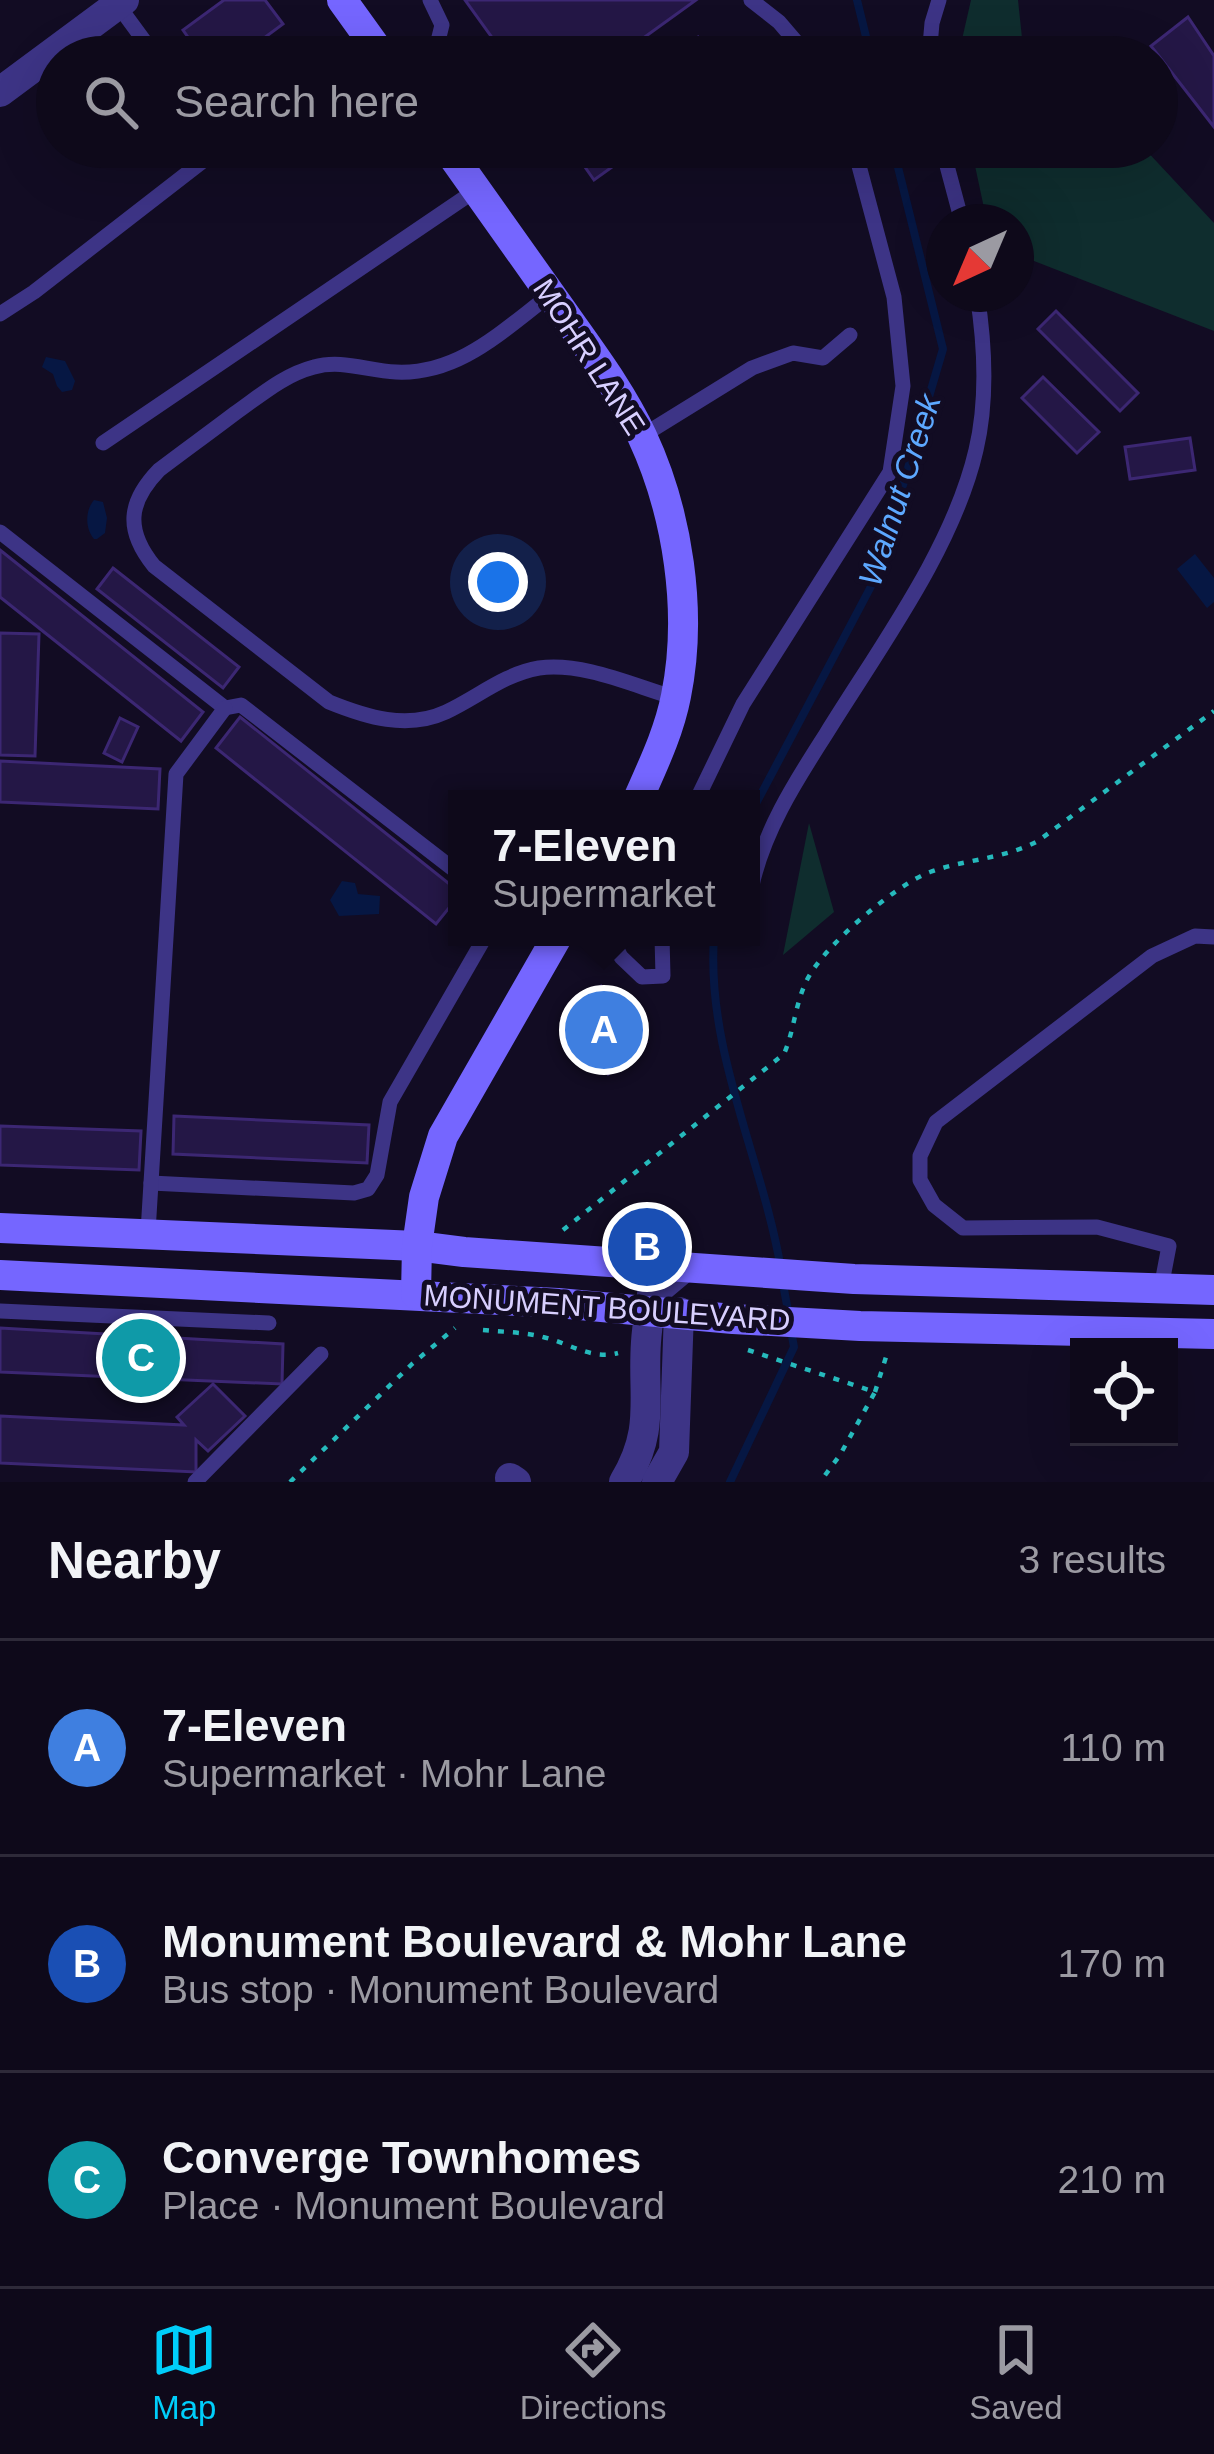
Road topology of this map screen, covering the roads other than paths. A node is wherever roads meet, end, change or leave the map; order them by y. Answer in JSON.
{"nodes":[{"id":1,"x":343,"y":0,"type":"edge"},
{"id":2,"x":430,"y":0,"type":"edge"},
{"id":3,"x":752,"y":0,"type":"edge"},
{"id":4,"x":939,"y":0,"type":"edge"},
{"id":5,"x":119,"y":2,"type":"edge"},
{"id":6,"x":74,"y":36,"type":"edge"},
{"id":7,"x":142,"y":36,"type":"edge"},
{"id":8,"x":368,"y":36,"type":"edge"},
{"id":9,"x":439,"y":36,"type":"edge"},
{"id":10,"x":790,"y":36,"type":"edge"},
{"id":11,"x":931,"y":36,"type":"edge"},
{"id":12,"x":36,"y":65,"type":"edge"},
{"id":13,"x":0,"y":92,"type":"edge"},
{"id":14,"x":194,"y":168,"type":"edge"},
{"id":15,"x":461,"y":168,"type":"edge"},
{"id":16,"x":860,"y":168,"type":"edge"},
{"id":17,"x":948,"y":168,"type":"edge"},
{"id":18,"x":476,"y":190,"type":"junction"},
{"id":19,"x":957,"y":204,"type":"edge"},
{"id":20,"x":550,"y":295,"type":"junction"},
{"id":21,"x":979,"y":312,"type":"edge"},
{"id":22,"x":0,"y":314,"type":"edge"},
{"id":23,"x":850,"y":335,"type":"dead end"},
{"id":24,"x":642,"y":436,"type":"junction"},
{"id":25,"x":103,"y":443,"type":"dead end"},
{"id":26,"x":0,"y":532,"type":"edge"},
{"id":27,"x":676,"y":698,"type":"junction"},
{"id":28,"x":225,"y":708,"type":"junction"},
{"id":29,"x":642,"y":790,"type":"edge"},
{"id":30,"x":701,"y":790,"type":"edge"},
{"id":31,"x":760,"y":856,"type":"edge"},
{"id":32,"x":448,"y":865,"type":"edge"},
{"id":33,"x":1214,"y":938,"type":"edge"},
{"id":34,"x":480,"y":946,"type":"edge"},
{"id":35,"x":545,"y":946,"type":"edge"},
{"id":36,"x":616,"y":946,"type":"edge"},
{"id":37,"x":662,"y":946,"type":"edge"},
{"id":38,"x":152,"y":1184,"type":"junction"},
{"id":39,"x":0,"y":1228,"type":"edge"},
{"id":40,"x":148,"y":1232,"type":"junction"},
{"id":41,"x":417,"y":1246,"type":"junction"},
{"id":42,"x":682,"y":1268,"type":"junction"},
{"id":43,"x":0,"y":1275,"type":"edge"},
{"id":44,"x":1160,"y":1289,"type":"junction"},
{"id":45,"x":1214,"y":1290,"type":"edge"},
{"id":46,"x":416,"y":1294,"type":"junction"},
{"id":47,"x":0,"y":1311,"type":"edge"},
{"id":48,"x":665,"y":1312,"type":"junction"},
{"id":49,"x":268,"y":1323,"type":"dead end"},
{"id":50,"x":1214,"y":1334,"type":"edge"},
{"id":51,"x":321,"y":1354,"type":"dead end"},
{"id":52,"x":195,"y":1482,"type":"edge"},
{"id":53,"x":624,"y":1482,"type":"edge"},
{"id":54,"x":657,"y":1482,"type":"edge"}],
"edges":[{"from":1,"to":8,"type":"main road"},
{"from":2,"to":9,"type":"lane"},
{"from":3,"to":10,"type":"lane"},
{"from":4,"to":11,"type":"lane"},
{"from":5,"to":6,"type":"street"},
{"from":5,"to":7,"type":"lane"},
{"from":12,"to":13,"type":"street"},
{"from":14,"to":22,"type":"lane"},
{"from":15,"to":18,"type":"main road","name":"MOHR LANE"},
{"from":16,"to":30,"type":"lane"},
{"from":17,"to":19,"type":"lane"},
{"from":18,"to":20,"type":"main road","name":"MOHR LANE"},
{"from":18,"to":25,"type":"lane"},
{"from":20,"to":24,"type":"main road","name":"MOHR LANE"},
{"from":20,"to":27,"type":"lane"},
{"from":21,"to":31,"type":"lane"},
{"from":23,"to":24,"type":"lane"},
{"from":24,"to":27,"type":"main road","name":"MOHR LANE"},
{"from":26,"to":28,"type":"lane"},
{"from":27,"to":29,"type":"main road","name":"MOHR LANE"},
{"from":28,"to":32,"type":"lane"},
{"from":28,"to":38,"type":"lane"},
{"from":33,"to":44,"type":"lane"},
{"from":34,"to":38,"type":"lane"},
{"from":35,"to":41,"type":"main road"},
{"from":36,"to":37,"type":"lane"},
{"from":38,"to":40,"type":"lane"},
{"from":39,"to":40,"type":"main road","name":"MONUMENT BOULEVARD"},
{"from":40,"to":41,"type":"main road","name":"MONUMENT BOULEVARD"},
{"from":41,"to":42,"type":"main road","name":"MONUMENT BOULEVARD"},
{"from":41,"to":46,"type":"main road"},
{"from":42,"to":44,"type":"main road","name":"MONUMENT BOULEVARD"},
{"from":42,"to":48,"type":"street"},
{"from":43,"to":46,"type":"main road","name":"MONUMENT BOULEVARD"},
{"from":44,"to":45,"type":"main road","name":"MONUMENT BOULEVARD"},
{"from":46,"to":48,"type":"main road","name":"MONUMENT BOULEVARD"},
{"from":47,"to":49,"type":"lane"},
{"from":48,"to":50,"type":"main road","name":"MONUMENT BOULEVARD"},
{"from":48,"to":53,"type":"street"},
{"from":48,"to":54,"type":"street"},
{"from":51,"to":52,"type":"lane"}]}
